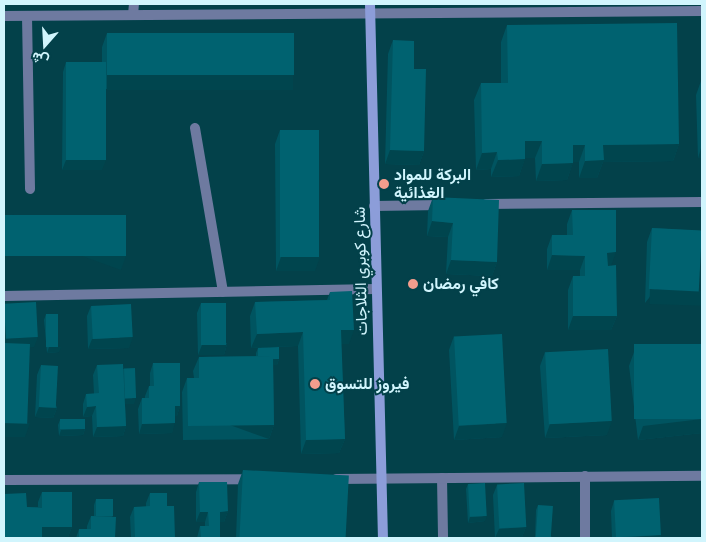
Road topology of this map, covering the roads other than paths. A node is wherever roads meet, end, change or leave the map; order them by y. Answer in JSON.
{"nodes":[{"id":1,"x":134,"y":4,"type":"edge"},
{"id":2,"x":370,"y":8,"type":"edge"},
{"id":3,"x":702,"y":11,"type":"edge"},
{"id":4,"x":134,"y":15,"type":"junction"},
{"id":5,"x":4,"y":16,"type":"edge"},
{"id":6,"x":27,"y":16,"type":"junction"},
{"id":7,"x":195,"y":128,"type":"dead end"},
{"id":8,"x":30,"y":190,"type":"dead end"},
{"id":9,"x":702,"y":202,"type":"edge"},
{"id":10,"x":454,"y":205,"type":"edge"},
{"id":11,"x":474,"y":205,"type":"edge"},
{"id":12,"x":374,"y":206,"type":"junction"},
{"id":13,"x":375,"y":289,"type":"junction"},
{"id":14,"x":223,"y":292,"type":"junction"},
{"id":15,"x":4,"y":296,"type":"edge"},
{"id":16,"x":585,"y":476,"type":"junction"},
{"id":17,"x":702,"y":476,"type":"edge"},
{"id":18,"x":442,"y":478,"type":"junction"},
{"id":19,"x":264,"y":479,"type":"edge"},
{"id":20,"x":324,"y":479,"type":"edge"},
{"id":21,"x":383,"y":479,"type":"junction"},
{"id":22,"x":4,"y":480,"type":"edge"},
{"id":23,"x":383,"y":538,"type":"edge"},
{"id":24,"x":443,"y":538,"type":"edge"},
{"id":25,"x":585,"y":538,"type":"edge"}],
"edges":[{"from":1,"to":4,"type":"street"},
{"from":2,"to":3,"type":"street"},
{"from":2,"to":4,"type":"street"},
{"from":2,"to":12,"type":"main road","name":"شارع كوبري الثلاجات"},
{"from":4,"to":6,"type":"street"},
{"from":5,"to":6,"type":"street"},
{"from":6,"to":8,"type":"street"},
{"from":7,"to":14,"type":"street"},
{"from":9,"to":11,"type":"street"},
{"from":10,"to":12,"type":"street"},
{"from":12,"to":13,"type":"main road","name":"شارع كوبري الثلاجات"},
{"from":13,"to":14,"type":"street"},
{"from":13,"to":21,"type":"main road","name":"شارع كوبري الثلاجات"},
{"from":14,"to":15,"type":"street"},
{"from":16,"to":17,"type":"street"},
{"from":16,"to":18,"type":"street"},
{"from":16,"to":25,"type":"street"},
{"from":18,"to":21,"type":"street"},
{"from":18,"to":24,"type":"street"},
{"from":19,"to":22,"type":"street"},
{"from":20,"to":21,"type":"street"},
{"from":21,"to":23,"type":"main road","name":"شارع كوبري الثلاجات"}]}
